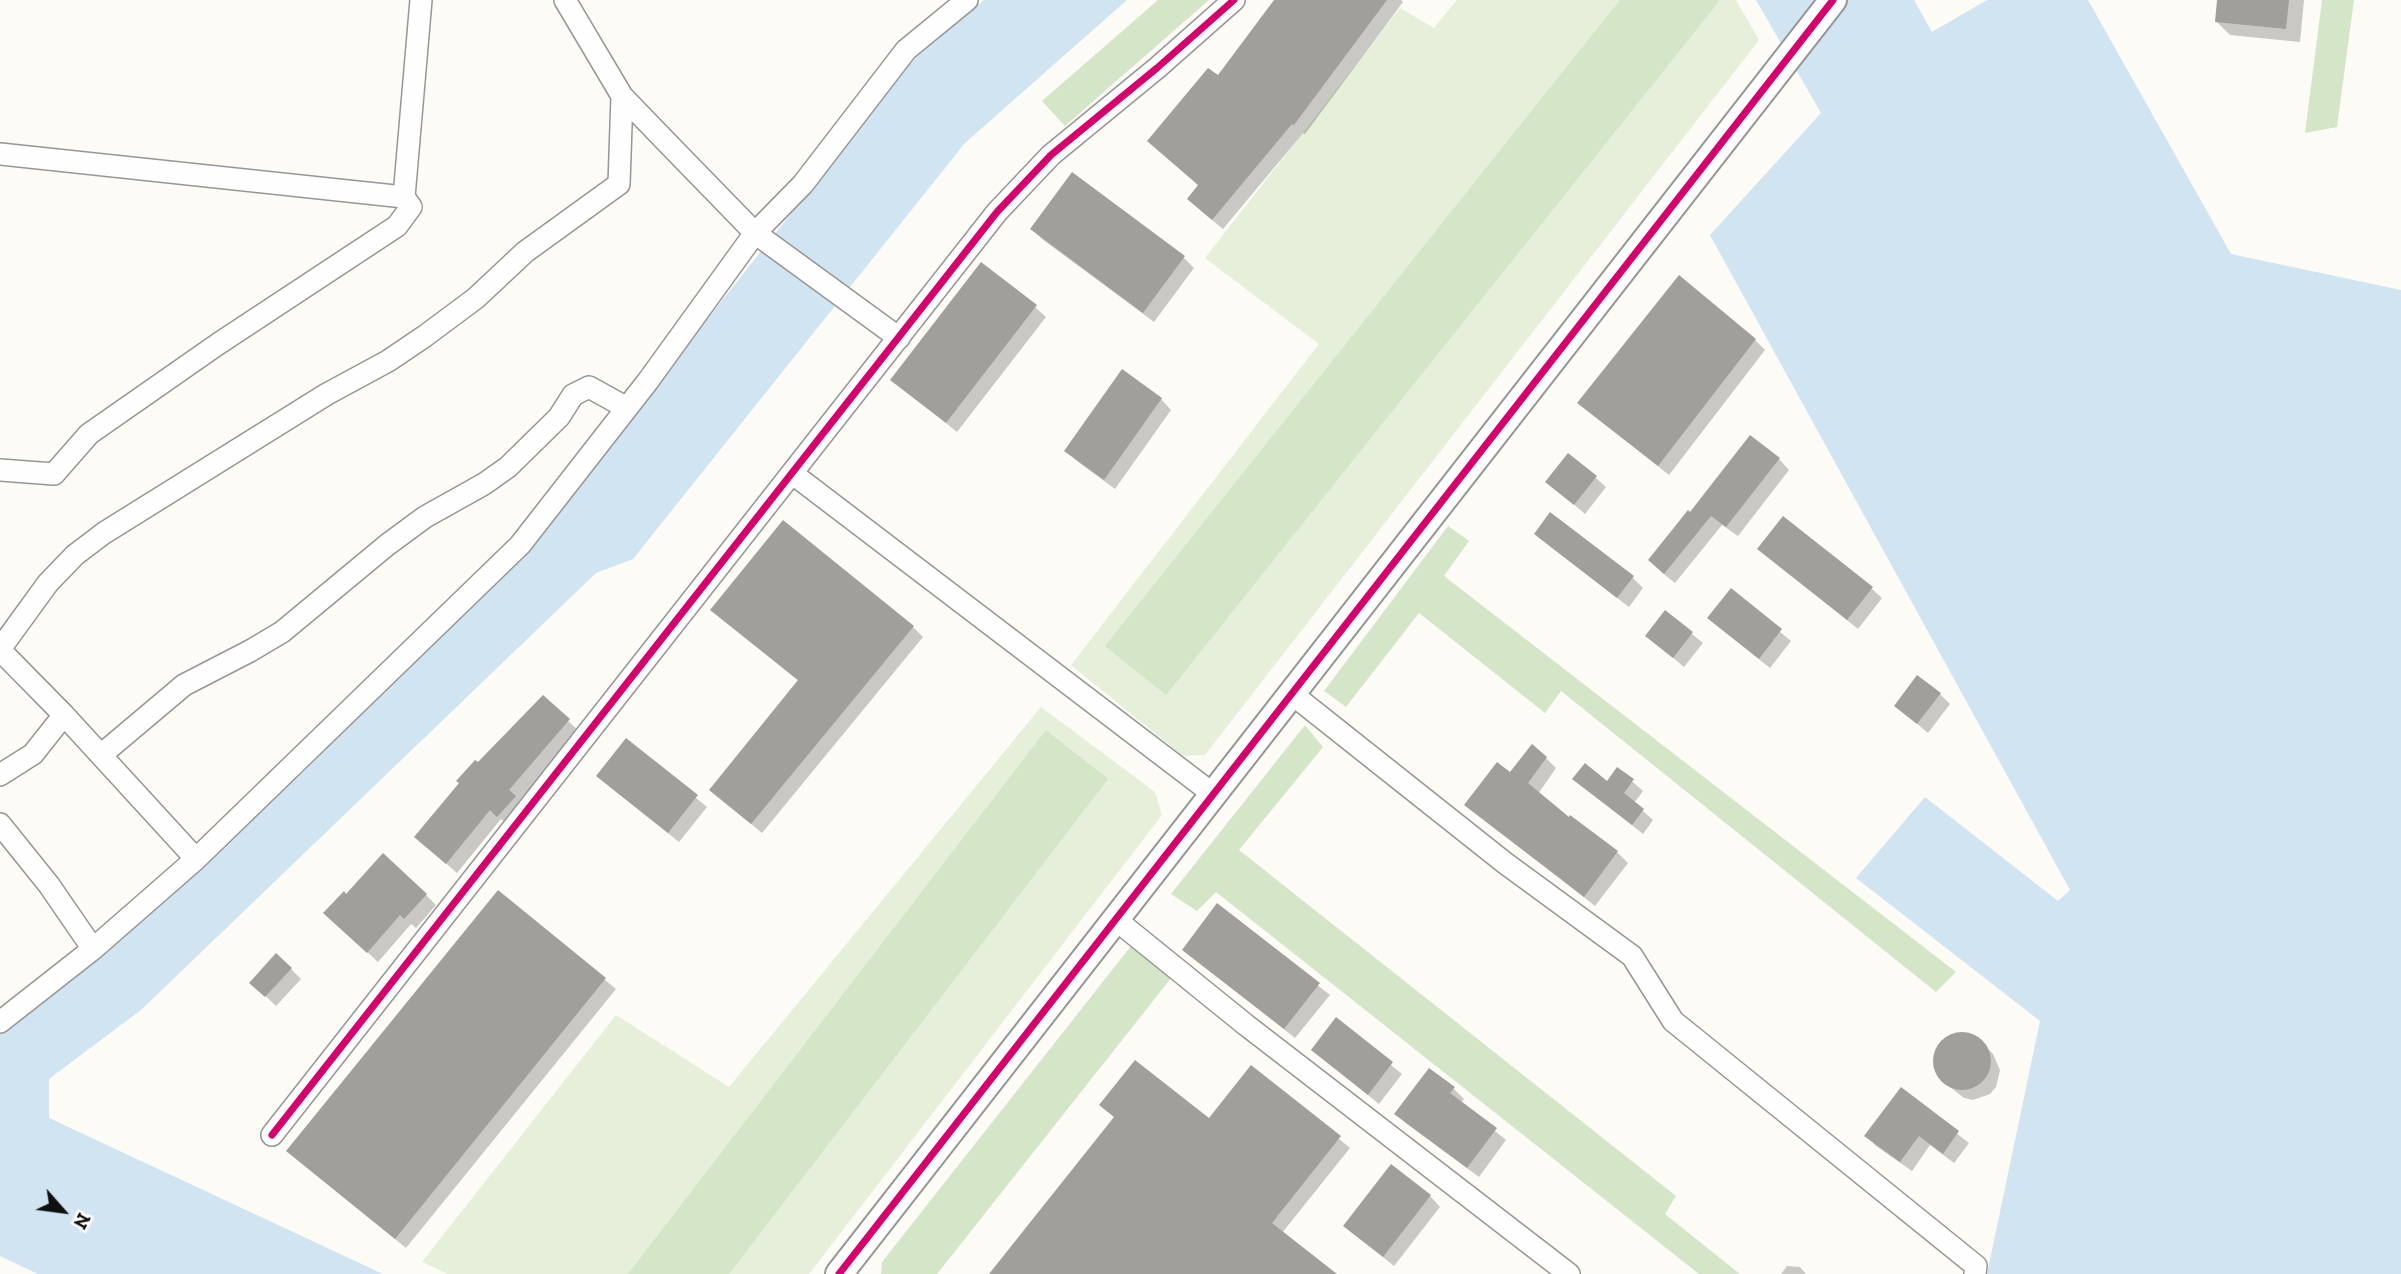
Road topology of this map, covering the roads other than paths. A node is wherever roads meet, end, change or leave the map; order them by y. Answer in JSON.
{"nodes":[{"id":1,"x":421,"y":0,"type":"edge"},
{"id":2,"x":565,"y":0,"type":"edge"},
{"id":3,"x":967,"y":0,"type":"edge"},
{"id":4,"x":1234,"y":0,"type":"edge"},
{"id":5,"x":1833,"y":0,"type":"edge"},
{"id":6,"x":622,"y":96,"type":"junction"},
{"id":7,"x":0,"y":155,"type":"edge"},
{"id":8,"x":404,"y":197,"type":"junction"},
{"id":9,"x":755,"y":233,"type":"junction"},
{"id":10,"x":899,"y":338,"type":"junction"},
{"id":11,"x":626,"y":408,"type":"junction"},
{"id":12,"x":0,"y":470,"type":"edge"},
{"id":13,"x":793,"y":474,"type":"junction"},
{"id":14,"x":0,"y":650,"type":"edge"},
{"id":15,"x":1292,"y":694,"type":"junction"},
{"id":16,"x":64,"y":715,"type":"junction"},
{"id":17,"x":101,"y":755,"type":"junction"},
{"id":18,"x":0,"y":775,"type":"edge"},
{"id":19,"x":1213,"y":794,"type":"junction"},
{"id":20,"x":0,"y":824,"type":"edge"},
{"id":21,"x":197,"y":859,"type":"junction"},
{"id":22,"x":1115,"y":919,"type":"junction"},
{"id":23,"x":93,"y":948,"type":"junction"},
{"id":24,"x":0,"y":1022,"type":"edge"},
{"id":25,"x":272,"y":1135,"type":"dead end"},
{"id":26,"x":839,"y":1274,"type":"edge"},
{"id":27,"x":1569,"y":1274,"type":"edge"},
{"id":28,"x":1975,"y":1274,"type":"edge"}],
"edges":[{"from":1,"to":8,"type":"street"},
{"from":2,"to":6,"type":"street"},
{"from":3,"to":9,"type":"street"},
{"from":4,"to":10,"type":"street"},
{"from":5,"to":15,"type":"street"},
{"from":6,"to":9,"type":"street"},
{"from":6,"to":14,"type":"street"},
{"from":7,"to":8,"type":"street"},
{"from":8,"to":12,"type":"street"},
{"from":9,"to":10,"type":"street"},
{"from":9,"to":11,"type":"street"},
{"from":10,"to":13,"type":"street"},
{"from":11,"to":17,"type":"street"},
{"from":11,"to":21,"type":"street"},
{"from":13,"to":19,"type":"street"},
{"from":13,"to":25,"type":"street"},
{"from":14,"to":16,"type":"street"},
{"from":15,"to":19,"type":"street"},
{"from":15,"to":28,"type":"street"},
{"from":16,"to":17,"type":"street"},
{"from":16,"to":18,"type":"street"},
{"from":17,"to":21,"type":"street"},
{"from":19,"to":22,"type":"street"},
{"from":20,"to":23,"type":"street"},
{"from":21,"to":23,"type":"street"},
{"from":22,"to":26,"type":"street"},
{"from":22,"to":27,"type":"street"},
{"from":23,"to":24,"type":"street"}]}
